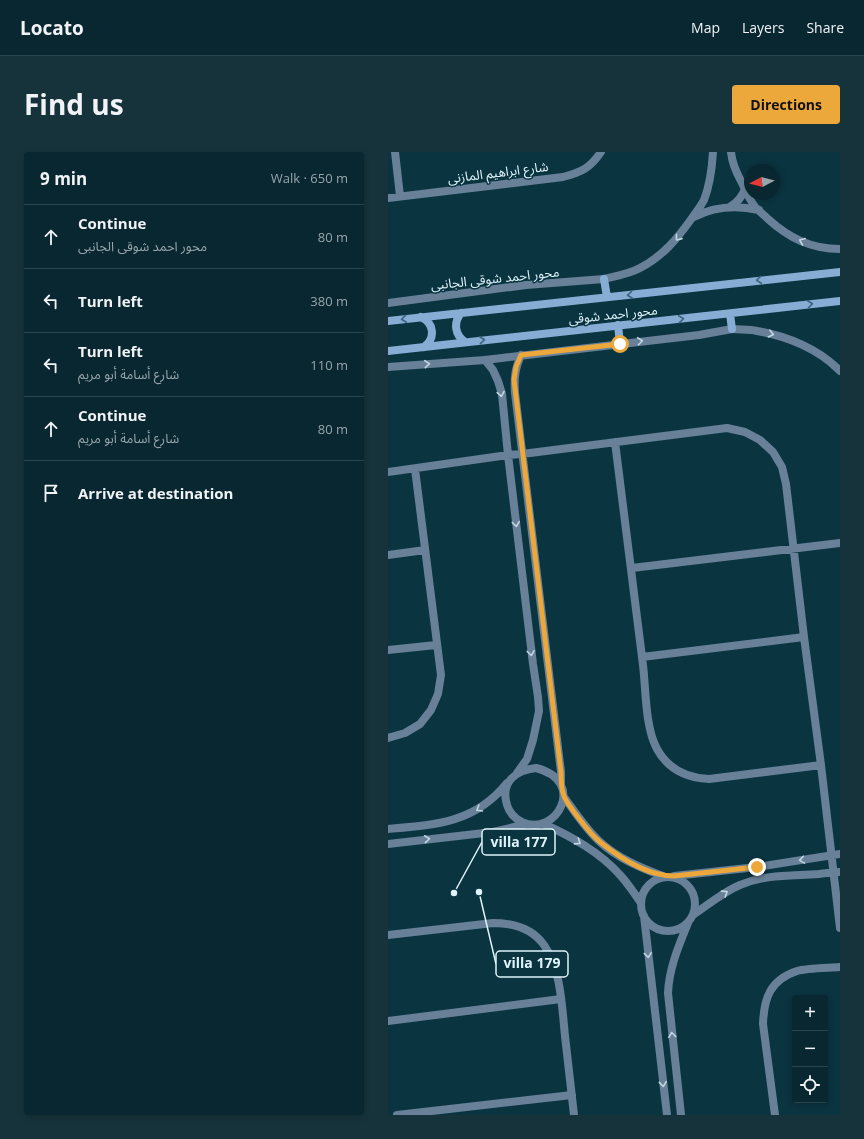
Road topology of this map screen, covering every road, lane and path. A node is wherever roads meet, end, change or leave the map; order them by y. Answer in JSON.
{"nodes":[{"id":1,"x":395,"y":152,"type":"edge"},
{"id":2,"x":601,"y":152,"type":"edge"},
{"id":3,"x":713,"y":152,"type":"edge"},
{"id":4,"x":731,"y":152,"type":"edge"},
{"id":5,"x":744,"y":187,"type":"edge"},
{"id":6,"x":744,"y":191,"type":"edge"},
{"id":7,"x":400,"y":196,"type":"junction"},
{"id":8,"x":388,"y":198,"type":"edge"},
{"id":9,"x":751,"y":200,"type":"edge"},
{"id":10,"x":703,"y":202,"type":"junction"},
{"id":11,"x":731,"y":206,"type":"junction"},
{"id":12,"x":714,"y":209,"type":"junction"},
{"id":13,"x":759,"y":210,"type":"junction"},
{"id":14,"x":693,"y":217,"type":"junction"},
{"id":15,"x":840,"y":249,"type":"edge"},
{"id":16,"x":840,"y":272,"type":"edge"},
{"id":17,"x":604,"y":279,"type":"junction"},
{"id":18,"x":607,"y":297,"type":"junction"},
{"id":19,"x":840,"y":301,"type":"edge"},
{"id":20,"x":388,"y":303,"type":"edge"},
{"id":21,"x":461,"y":313,"type":"junction"},
{"id":22,"x":730,"y":314,"type":"junction"},
{"id":23,"x":421,"y":317,"type":"junction"},
{"id":24,"x":388,"y":321,"type":"edge"},
{"id":25,"x":618,"y":325,"type":"junction"},
{"id":26,"x":732,"y":329,"type":"junction"},
{"id":27,"x":465,"y":342,"type":"junction"},
{"id":28,"x":620,"y":344,"type":"junction"},
{"id":29,"x":424,"y":347,"type":"junction"},
{"id":30,"x":388,"y":351,"type":"edge"},
{"id":31,"x":521,"y":355,"type":"junction"},
{"id":32,"x":485,"y":360,"type":"junction"},
{"id":33,"x":388,"y":367,"type":"edge"},
{"id":34,"x":840,"y":372,"type":"edge"},
{"id":35,"x":615,"y":442,"type":"junction"},
{"id":36,"x":522,"y":454,"type":"junction"},
{"id":37,"x":508,"y":455,"type":"junction"},
{"id":38,"x":415,"y":468,"type":"junction"},
{"id":39,"x":388,"y":472,"type":"edge"},
{"id":40,"x":840,"y":544,"type":"edge"},
{"id":41,"x":794,"y":549,"type":"junction"},
{"id":42,"x":425,"y":550,"type":"junction"},
{"id":43,"x":388,"y":555,"type":"edge"},
{"id":44,"x":632,"y":568,"type":"junction"},
{"id":45,"x":804,"y":637,"type":"junction"},
{"id":46,"x":436,"y":645,"type":"junction"},
{"id":47,"x":388,"y":650,"type":"edge"},
{"id":48,"x":642,"y":657,"type":"junction"},
{"id":49,"x":388,"y":738,"type":"edge"},
{"id":50,"x":821,"y":765,"type":"junction"},
{"id":51,"x":517,"y":773,"type":"junction"},
{"id":52,"x":508,"y":783,"type":"junction"},
{"id":53,"x":561,"y":784,"type":"junction"},
{"id":54,"x":564,"y":797,"type":"junction"},
{"id":55,"x":527,"y":824,"type":"junction"},
{"id":56,"x":544,"y":824,"type":"junction"},
{"id":57,"x":388,"y":829,"type":"edge"},
{"id":58,"x":388,"y":844,"type":"edge"},
{"id":59,"x":840,"y":854,"type":"edge"},
{"id":60,"x":831,"y":855,"type":"junction"},
{"id":61,"x":837,"y":872,"type":"edge"},
{"id":62,"x":664,"y":876,"type":"junction"},
{"id":63,"x":674,"y":876,"type":"junction"},
{"id":64,"x":641,"y":903,"type":"junction"},
{"id":65,"x":693,"y":915,"type":"junction"},
{"id":66,"x":644,"y":916,"type":"junction"},
{"id":67,"x":688,"y":923,"type":"junction"},
{"id":68,"x":840,"y":928,"type":"edge"},
{"id":69,"x":388,"y":935,"type":"edge"},
{"id":70,"x":840,"y":967,"type":"edge"},
{"id":71,"x":560,"y":998,"type":"junction"},
{"id":72,"x":388,"y":1021,"type":"edge"},
{"id":73,"x":572,"y":1095,"type":"junction"},
{"id":74,"x":397,"y":1115,"type":"edge"},
{"id":75,"x":574,"y":1115,"type":"edge"},
{"id":76,"x":667,"y":1115,"type":"edge"},
{"id":77,"x":681,"y":1115,"type":"edge"},
{"id":78,"x":775,"y":1115,"type":"edge"}],
"edges":[{"from":1,"to":7,"type":"street"},
{"from":2,"to":7,"type":"street","name":"شارع ابراهيم المازنى"},
{"from":3,"to":10,"type":"street","name":"محور احمد شوقى الجانبى"},
{"from":4,"to":5,"type":"street"},
{"from":6,"to":11,"type":"street"},
{"from":7,"to":8,"type":"street","name":"شارع ابراهيم المازنى"},
{"from":9,"to":13,"type":"street"},
{"from":10,"to":12,"type":"street"},
{"from":10,"to":14,"type":"street","name":"محور احمد شوقى الجانبى"},
{"from":11,"to":12,"type":"street"},
{"from":11,"to":13,"type":"street"},
{"from":12,"to":14,"type":"street"},
{"from":15,"to":13,"type":"street","one_way":true},
{"from":14,"to":17,"type":"street","name":"محور احمد شوقى الجانبى","one_way":true},
{"from":16,"to":18,"type":"main road","name":"محور احمد شوقى","one_way":true},
{"from":17,"to":18,"type":"main road"},
{"from":17,"to":20,"type":"street","name":"محور احمد شوقى الجانبى"},
{"from":18,"to":21,"type":"main road","name":"محور احمد شوقى"},
{"from":22,"to":19,"type":"main road","name":"محور احمد شوقى","one_way":true},
{"from":21,"to":23,"type":"main road","name":"محور احمد شوقى"},
{"from":21,"to":27,"type":"main road"},
{"from":25,"to":22,"type":"main road","name":"محور احمد شوقى","one_way":true},
{"from":22,"to":26,"type":"main road"},
{"from":23,"to":24,"type":"main road","name":"محور احمد شوقى","one_way":true},
{"from":23,"to":29,"type":"main road"},
{"from":27,"to":25,"type":"main road","name":"محور احمد شوقى","one_way":true},
{"from":25,"to":28,"type":"main road"},
{"from":28,"to":26,"type":"street","one_way":true},
{"from":26,"to":34,"type":"street","one_way":true},
{"from":27,"to":29,"type":"main road","name":"محور احمد شوقى"},
{"from":28,"to":31,"type":"street"},
{"from":29,"to":30,"type":"main road","name":"محور احمد شوقى"},
{"from":31,"to":32,"type":"street"},
{"from":31,"to":36,"type":"street"},
{"from":33,"to":32,"type":"street","one_way":true},
{"from":32,"to":37,"type":"street","one_way":true},
{"from":35,"to":36,"type":"street"},
{"from":35,"to":41,"type":"street"},
{"from":35,"to":44,"type":"street"},
{"from":36,"to":37,"type":"street"},
{"from":36,"to":53,"type":"street"},
{"from":37,"to":38,"type":"street"},
{"from":37,"to":51,"type":"street","one_way":true},
{"from":38,"to":39,"type":"street"},
{"from":38,"to":42,"type":"street"},
{"from":40,"to":41,"type":"street"},
{"from":41,"to":44,"type":"street"},
{"from":41,"to":45,"type":"street"},
{"from":42,"to":43,"type":"street"},
{"from":42,"to":46,"type":"street"},
{"from":44,"to":48,"type":"street"},
{"from":45,"to":48,"type":"street"},
{"from":45,"to":50,"type":"street"},
{"from":46,"to":47,"type":"street"},
{"from":46,"to":49,"type":"street"},
{"from":48,"to":50,"type":"street"},
{"from":50,"to":60,"type":"street"},
{"from":51,"to":52,"type":"street"},
{"from":51,"to":53,"type":"street"},
{"from":52,"to":55,"type":"street"},
{"from":52,"to":57,"type":"street","one_way":true},
{"from":53,"to":54,"type":"street"},
{"from":54,"to":56,"type":"street"},
{"from":54,"to":62,"type":"street"},
{"from":55,"to":56,"type":"street"},
{"from":58,"to":55,"type":"street","one_way":true},
{"from":56,"to":64,"type":"street","one_way":true},
{"from":59,"to":60,"type":"street"},
{"from":60,"to":61,"type":"street"},
{"from":60,"to":63,"type":"street","one_way":true},
{"from":65,"to":61,"type":"street","one_way":true},
{"from":61,"to":68,"type":"street"},
{"from":62,"to":63,"type":"street"},
{"from":62,"to":64,"type":"street"},
{"from":63,"to":65,"type":"street"},
{"from":64,"to":66,"type":"street"},
{"from":65,"to":67,"type":"street"},
{"from":66,"to":67,"type":"street"},
{"from":66,"to":76,"type":"street","one_way":true},
{"from":77,"to":67,"type":"street","one_way":true},
{"from":69,"to":71,"type":"street"},
{"from":70,"to":78,"type":"street"},
{"from":71,"to":72,"type":"street"},
{"from":71,"to":73,"type":"street"},
{"from":73,"to":74,"type":"street"},
{"from":73,"to":75,"type":"street"}]}
